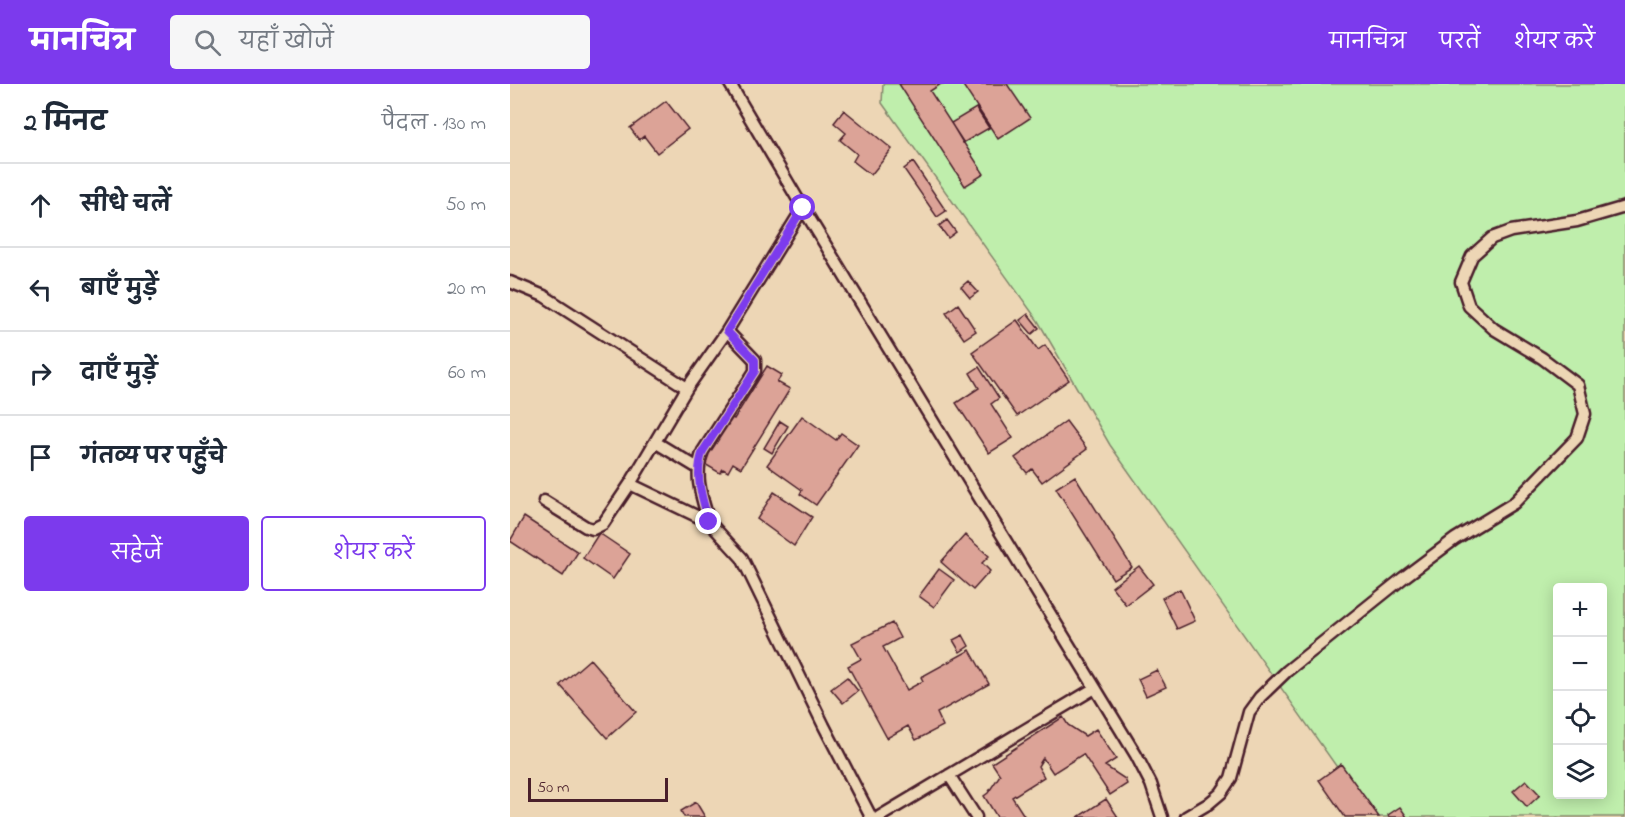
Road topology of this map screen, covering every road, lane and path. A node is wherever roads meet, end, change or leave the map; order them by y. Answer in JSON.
{"nodes":[{"id":1,"x":730,"y":84,"type":"edge"},
{"id":2,"x":1625,"y":207,"type":"edge"},
{"id":3,"x":803,"y":208,"type":"junction"},
{"id":4,"x":510,"y":282,"type":"edge"},
{"id":5,"x":727,"y":331,"type":"junction"},
{"id":6,"x":687,"y":388,"type":"junction"},
{"id":7,"x":655,"y":442,"type":"junction"},
{"id":8,"x":698,"y":468,"type":"junction"},
{"id":9,"x":630,"y":484,"type":"junction"},
{"id":10,"x":544,"y":501,"type":"dead end"},
{"id":11,"x":709,"y":522,"type":"junction"},
{"id":12,"x":1095,"y":688,"type":"junction"},
{"id":13,"x":949,"y":775,"type":"junction"},
{"id":14,"x":871,"y":817,"type":"edge"},
{"id":15,"x":879,"y":817,"type":"edge"},
{"id":16,"x":976,"y":817,"type":"edge"},
{"id":17,"x":1162,"y":817,"type":"edge"},
{"id":18,"x":1186,"y":817,"type":"edge"}],
"edges":[{"from":1,"to":3,"type":"lane"},
{"from":2,"to":18,"type":"lane"},
{"from":3,"to":5,"type":"lane"},
{"from":3,"to":12,"type":"lane"},
{"from":4,"to":6,"type":"lane"},
{"from":5,"to":6,"type":"lane"},
{"from":5,"to":8,"type":"lane"},
{"from":6,"to":7,"type":"lane"},
{"from":7,"to":8,"type":"lane"},
{"from":7,"to":9,"type":"lane"},
{"from":8,"to":11,"type":"lane"},
{"from":9,"to":10,"type":"lane"},
{"from":9,"to":11,"type":"lane"},
{"from":11,"to":14,"type":"lane"},
{"from":12,"to":13,"type":"lane"},
{"from":12,"to":17,"type":"lane"},
{"from":13,"to":15,"type":"lane"},
{"from":13,"to":16,"type":"lane"}]}
